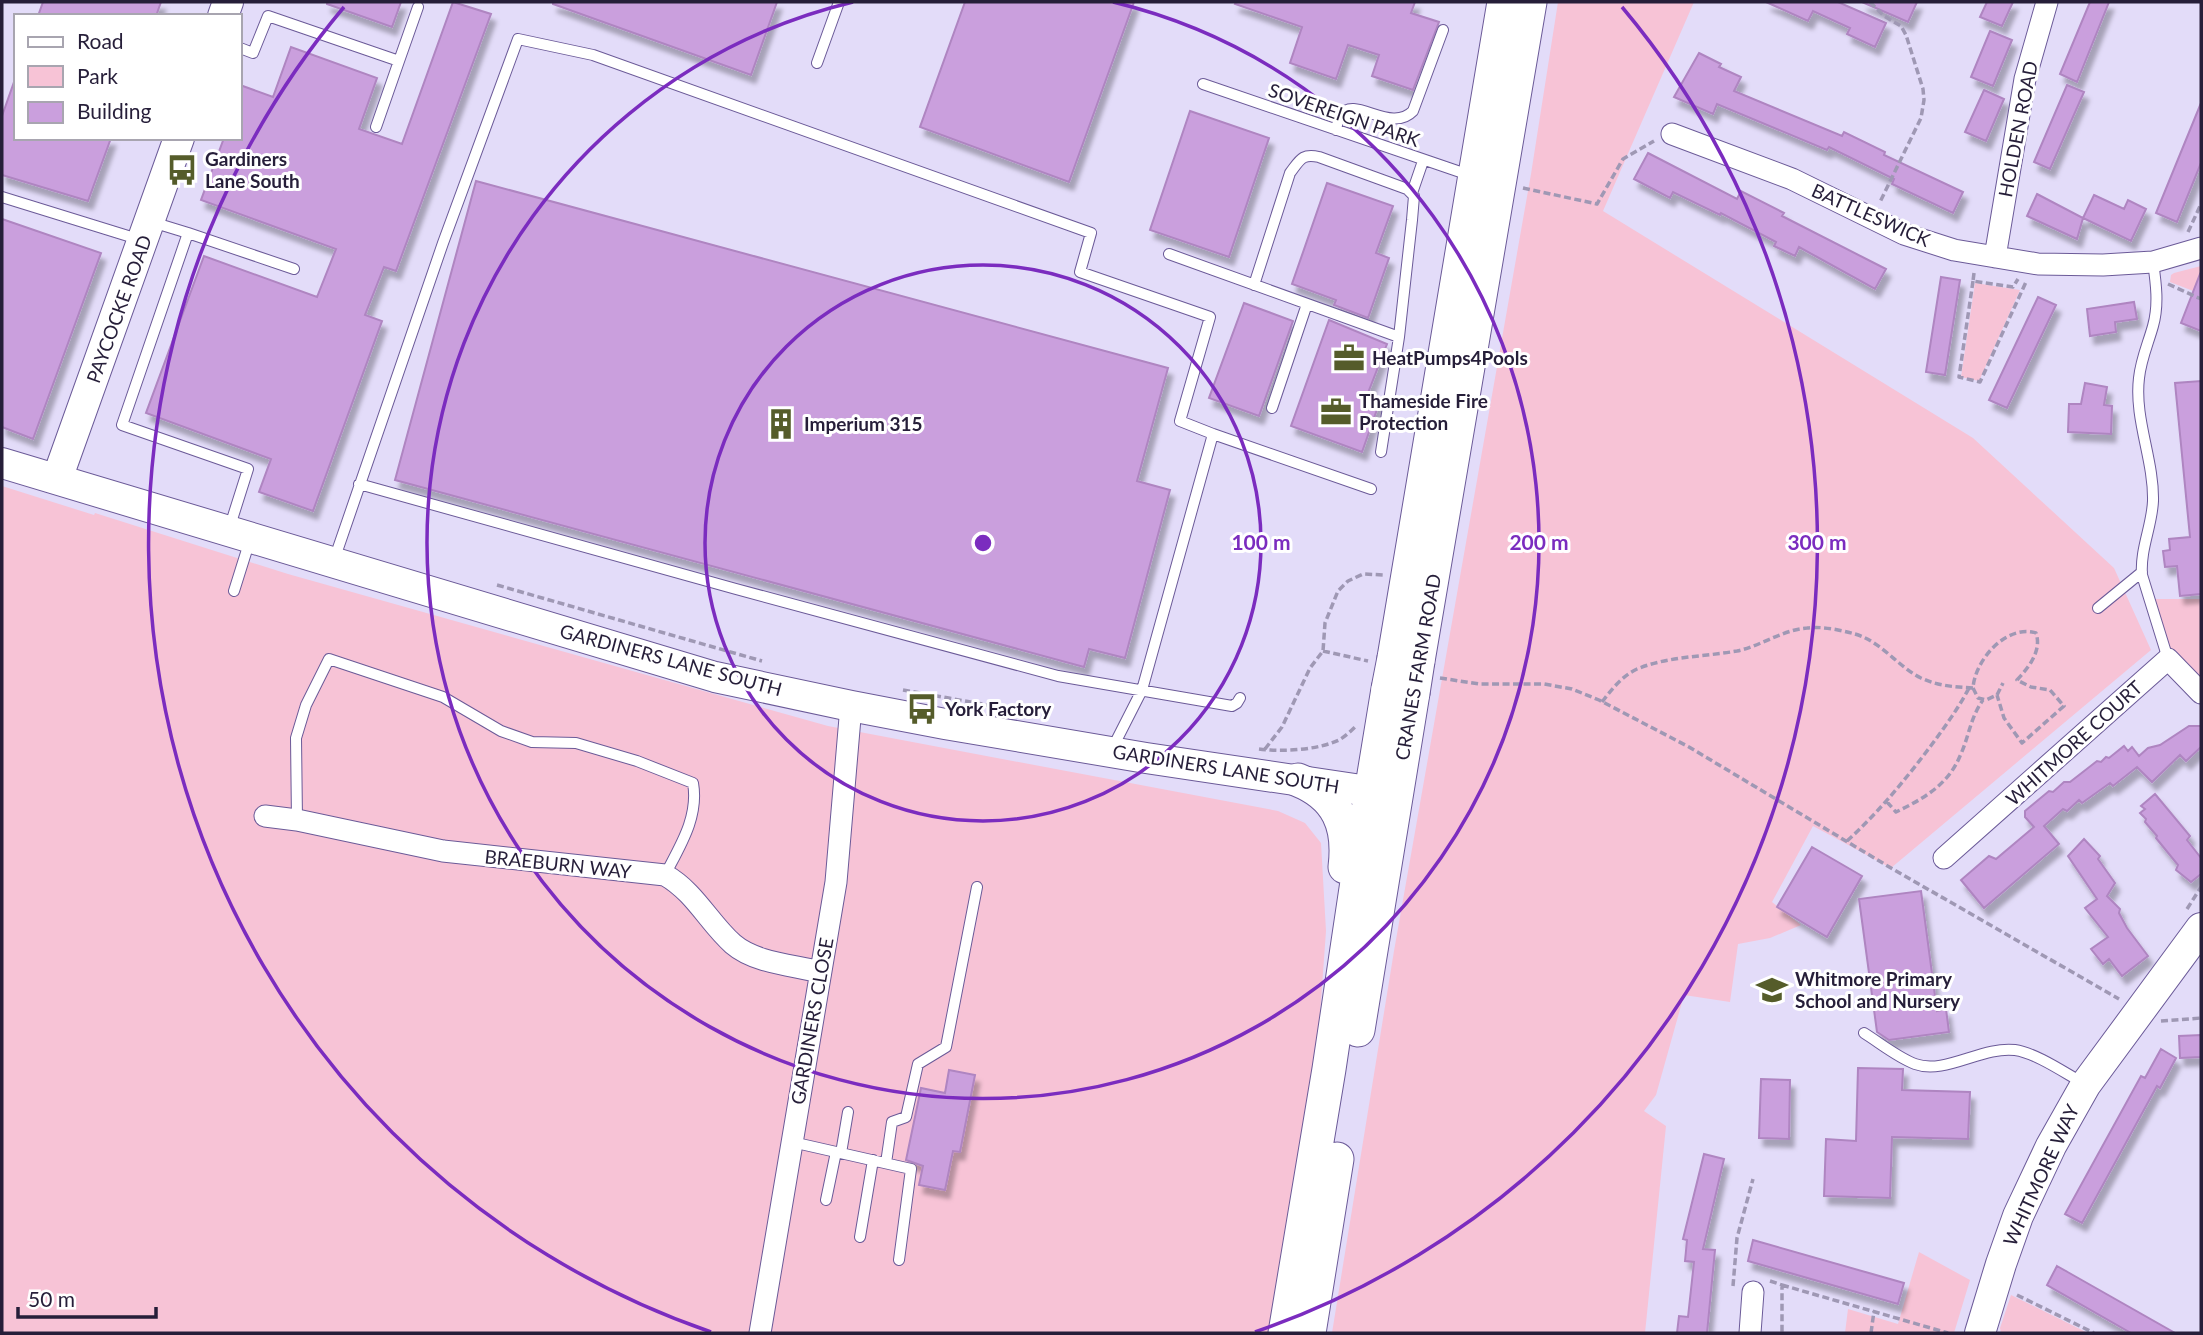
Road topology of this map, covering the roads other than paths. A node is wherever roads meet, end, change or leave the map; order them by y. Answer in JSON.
{"nodes":[{"id":1,"x":839,"y":2,"type":"edge"},
{"id":2,"x":1504,"y":2,"type":"edge"},
{"id":3,"x":1530,"y":2,"type":"edge"},
{"id":4,"x":2047,"y":2,"type":"edge"},
{"id":5,"x":418,"y":6,"type":"dead end"},
{"id":6,"x":1443,"y":30,"type":"dead end"},
{"id":7,"x":242,"y":49,"type":"edge"},
{"id":8,"x":399,"y":61,"type":"junction"},
{"id":9,"x":817,"y":63,"type":"dead end"},
{"id":10,"x":1203,"y":84,"type":"dead end"},
{"id":11,"x":376,"y":127,"type":"dead end"},
{"id":12,"x":1336,"y":130,"type":"junction"},
{"id":13,"x":1667,"y":135,"type":"road end"},
{"id":14,"x":178,"y":140,"type":"edge"},
{"id":15,"x":1423,"y":161,"type":"junction"},
{"id":16,"x":1487,"y":180,"type":"junction"},
{"id":17,"x":1412,"y":193,"type":"junction"},
{"id":18,"x":2,"y":197,"type":"edge"},
{"id":19,"x":146,"y":231,"type":"junction"},
{"id":20,"x":188,"y":233,"type":"junction"},
{"id":21,"x":2194,"y":241,"type":"edge"},
{"id":22,"x":1169,"y":254,"type":"dead end"},
{"id":23,"x":1995,"y":257,"type":"junction"},
{"id":24,"x":294,"y":269,"type":"dead end"},
{"id":25,"x":2159,"y":269,"type":"junction"},
{"id":26,"x":1254,"y":285,"type":"junction"},
{"id":27,"x":1307,"y":304,"type":"junction"},
{"id":28,"x":1399,"y":337,"type":"junction"},
{"id":29,"x":1272,"y":408,"type":"dead end"},
{"id":30,"x":1213,"y":434,"type":"junction"},
{"id":31,"x":1381,"y":452,"type":"dead end"},
{"id":32,"x":2,"y":463,"type":"edge"},
{"id":33,"x":57,"y":479,"type":"junction"},
{"id":34,"x":359,"y":484,"type":"junction"},
{"id":35,"x":1371,"y":489,"type":"dead end"},
{"id":36,"x":239,"y":534,"type":"junction"},
{"id":37,"x":334,"y":562,"type":"junction"},
{"id":38,"x":2141,"y":572,"type":"junction"},
{"id":39,"x":234,"y":591,"type":"dead end"},
{"id":40,"x":2098,"y":608,"type":"dead end"},
{"id":41,"x":2168,"y":659,"type":"junction"},
{"id":42,"x":1142,"y":690,"type":"junction"},
{"id":43,"x":2201,"y":693,"type":"edge"},
{"id":44,"x":1240,"y":698,"type":"dead end"},
{"id":45,"x":851,"y":706,"type":"junction"},
{"id":46,"x":1111,"y":752,"type":"junction"},
{"id":47,"x":1300,"y":764,"type":"junction"},
{"id":48,"x":1384,"y":793,"type":"junction"},
{"id":49,"x":265,"y":816,"type":"dead end"},
{"id":50,"x":297,"y":820,"type":"junction"},
{"id":51,"x":1944,"y":858,"type":"dead end"},
{"id":52,"x":665,"y":875,"type":"junction"},
{"id":53,"x":977,"y":887,"type":"dead end"},
{"id":54,"x":2201,"y":928,"type":"edge"},
{"id":55,"x":820,"y":972,"type":"junction"},
{"id":56,"x":1340,"y":999,"type":"junction"},
{"id":57,"x":1864,"y":1033,"type":"dead end"},
{"id":58,"x":2086,"y":1084,"type":"junction"},
{"id":59,"x":848,"y":1112,"type":"dead end"},
{"id":60,"x":792,"y":1142,"type":"junction"},
{"id":61,"x":838,"y":1152,"type":"junction"},
{"id":62,"x":873,"y":1160,"type":"junction"},
{"id":63,"x":886,"y":1163,"type":"junction"},
{"id":64,"x":826,"y":1200,"type":"dead end"},
{"id":65,"x":860,"y":1237,"type":"dead end"},
{"id":66,"x":899,"y":1260,"type":"dead end"},
{"id":67,"x":1743,"y":1294,"type":"road end"},
{"id":68,"x":760,"y":1333,"type":"edge"},
{"id":69,"x":1285,"y":1333,"type":"edge"},
{"id":70,"x":1309,"y":1333,"type":"edge"},
{"id":71,"x":1750,"y":1333,"type":"edge"},
{"id":72,"x":1980,"y":1333,"type":"edge"}],
"edges":[{"from":1,"to":9,"type":"lane"},
{"from":2,"to":16,"type":"main road","name":"CRANES FARM ROAD"},
{"from":3,"to":16,"type":"main road","name":"CRANES FARM ROAD"},
{"from":4,"to":23,"type":"street","name":"HOLDEN ROAD"},
{"from":5,"to":8,"type":"lane"},
{"from":6,"to":12,"type":"lane"},
{"from":7,"to":8,"type":"lane"},
{"from":8,"to":11,"type":"lane"},
{"from":10,"to":12,"type":"lane","name":"SOVEREIGN PARK"},
{"from":12,"to":15,"type":"lane","name":"SOVEREIGN PARK"},
{"from":13,"to":23,"type":"street","name":"BATTLESWICK"},
{"from":14,"to":19,"type":"street","name":"PAYCOCKE ROAD"},
{"from":15,"to":16,"type":"lane","name":"SOVEREIGN PARK"},
{"from":15,"to":17,"type":"lane"},
{"from":16,"to":48,"type":"main road","name":"CRANES FARM ROAD"},
{"from":17,"to":26,"type":"lane"},
{"from":17,"to":28,"type":"lane"},
{"from":18,"to":19,"type":"lane"},
{"from":19,"to":20,"type":"lane"},
{"from":19,"to":33,"type":"street","name":"PAYCOCKE ROAD"},
{"from":20,"to":24,"type":"lane"},
{"from":20,"to":36,"type":"lane"},
{"from":21,"to":25,"type":"street","name":"BATTLESWICK"},
{"from":22,"to":26,"type":"lane"},
{"from":23,"to":25,"type":"street","name":"BATTLESWICK"},
{"from":25,"to":38,"type":"lane"},
{"from":26,"to":27,"type":"lane"},
{"from":27,"to":28,"type":"lane"},
{"from":27,"to":29,"type":"lane"},
{"from":28,"to":31,"type":"lane"},
{"from":30,"to":34,"type":"lane"},
{"from":30,"to":35,"type":"lane"},
{"from":30,"to":42,"type":"lane"},
{"from":32,"to":33,"type":"street","name":"GARDINERS LANE SOUTH"},
{"from":33,"to":36,"type":"street","name":"GARDINERS LANE SOUTH"},
{"from":34,"to":37,"type":"lane"},
{"from":34,"to":42,"type":"lane"},
{"from":36,"to":37,"type":"street","name":"GARDINERS LANE SOUTH"},
{"from":36,"to":39,"type":"lane"},
{"from":37,"to":45,"type":"street","name":"GARDINERS LANE SOUTH"},
{"from":38,"to":40,"type":"lane"},
{"from":38,"to":41,"type":"lane"},
{"from":41,"to":43,"type":"street"},
{"from":41,"to":51,"type":"street","name":"WHITMORE COURT"},
{"from":42,"to":44,"type":"lane"},
{"from":42,"to":46,"type":"lane"},
{"from":45,"to":46,"type":"street","name":"GARDINERS LANE SOUTH"},
{"from":45,"to":55,"type":"street","name":"GARDINERS CLOSE"},
{"from":46,"to":47,"type":"street","name":"GARDINERS LANE SOUTH"},
{"from":47,"to":48,"type":"street","name":"GARDINERS LANE SOUTH"},
{"from":47,"to":56,"type":"main road"},
{"from":48,"to":56,"type":"main road","name":"CRANES FARM ROAD"},
{"from":48,"to":70,"type":"main road","name":"CRANES FARM ROAD"},
{"from":49,"to":50,"type":"street","name":"BRAEBURN WAY"},
{"from":50,"to":52,"type":"street","name":"BRAEBURN WAY"},
{"from":50,"to":52,"type":"lane"},
{"from":52,"to":55,"type":"street"},
{"from":53,"to":63,"type":"lane"},
{"from":54,"to":58,"type":"street","name":"WHITMORE WAY"},
{"from":55,"to":60,"type":"street","name":"GARDINERS CLOSE"},
{"from":56,"to":69,"type":"main road","name":"CRANES FARM ROAD"},
{"from":57,"to":58,"type":"lane"},
{"from":58,"to":72,"type":"street","name":"WHITMORE WAY"},
{"from":59,"to":61,"type":"lane"},
{"from":60,"to":61,"type":"lane"},
{"from":60,"to":68,"type":"street","name":"GARDINERS CLOSE"},
{"from":61,"to":62,"type":"lane"},
{"from":61,"to":64,"type":"lane"},
{"from":62,"to":63,"type":"lane"},
{"from":62,"to":65,"type":"lane"},
{"from":63,"to":66,"type":"lane"},
{"from":67,"to":71,"type":"street"}]}
